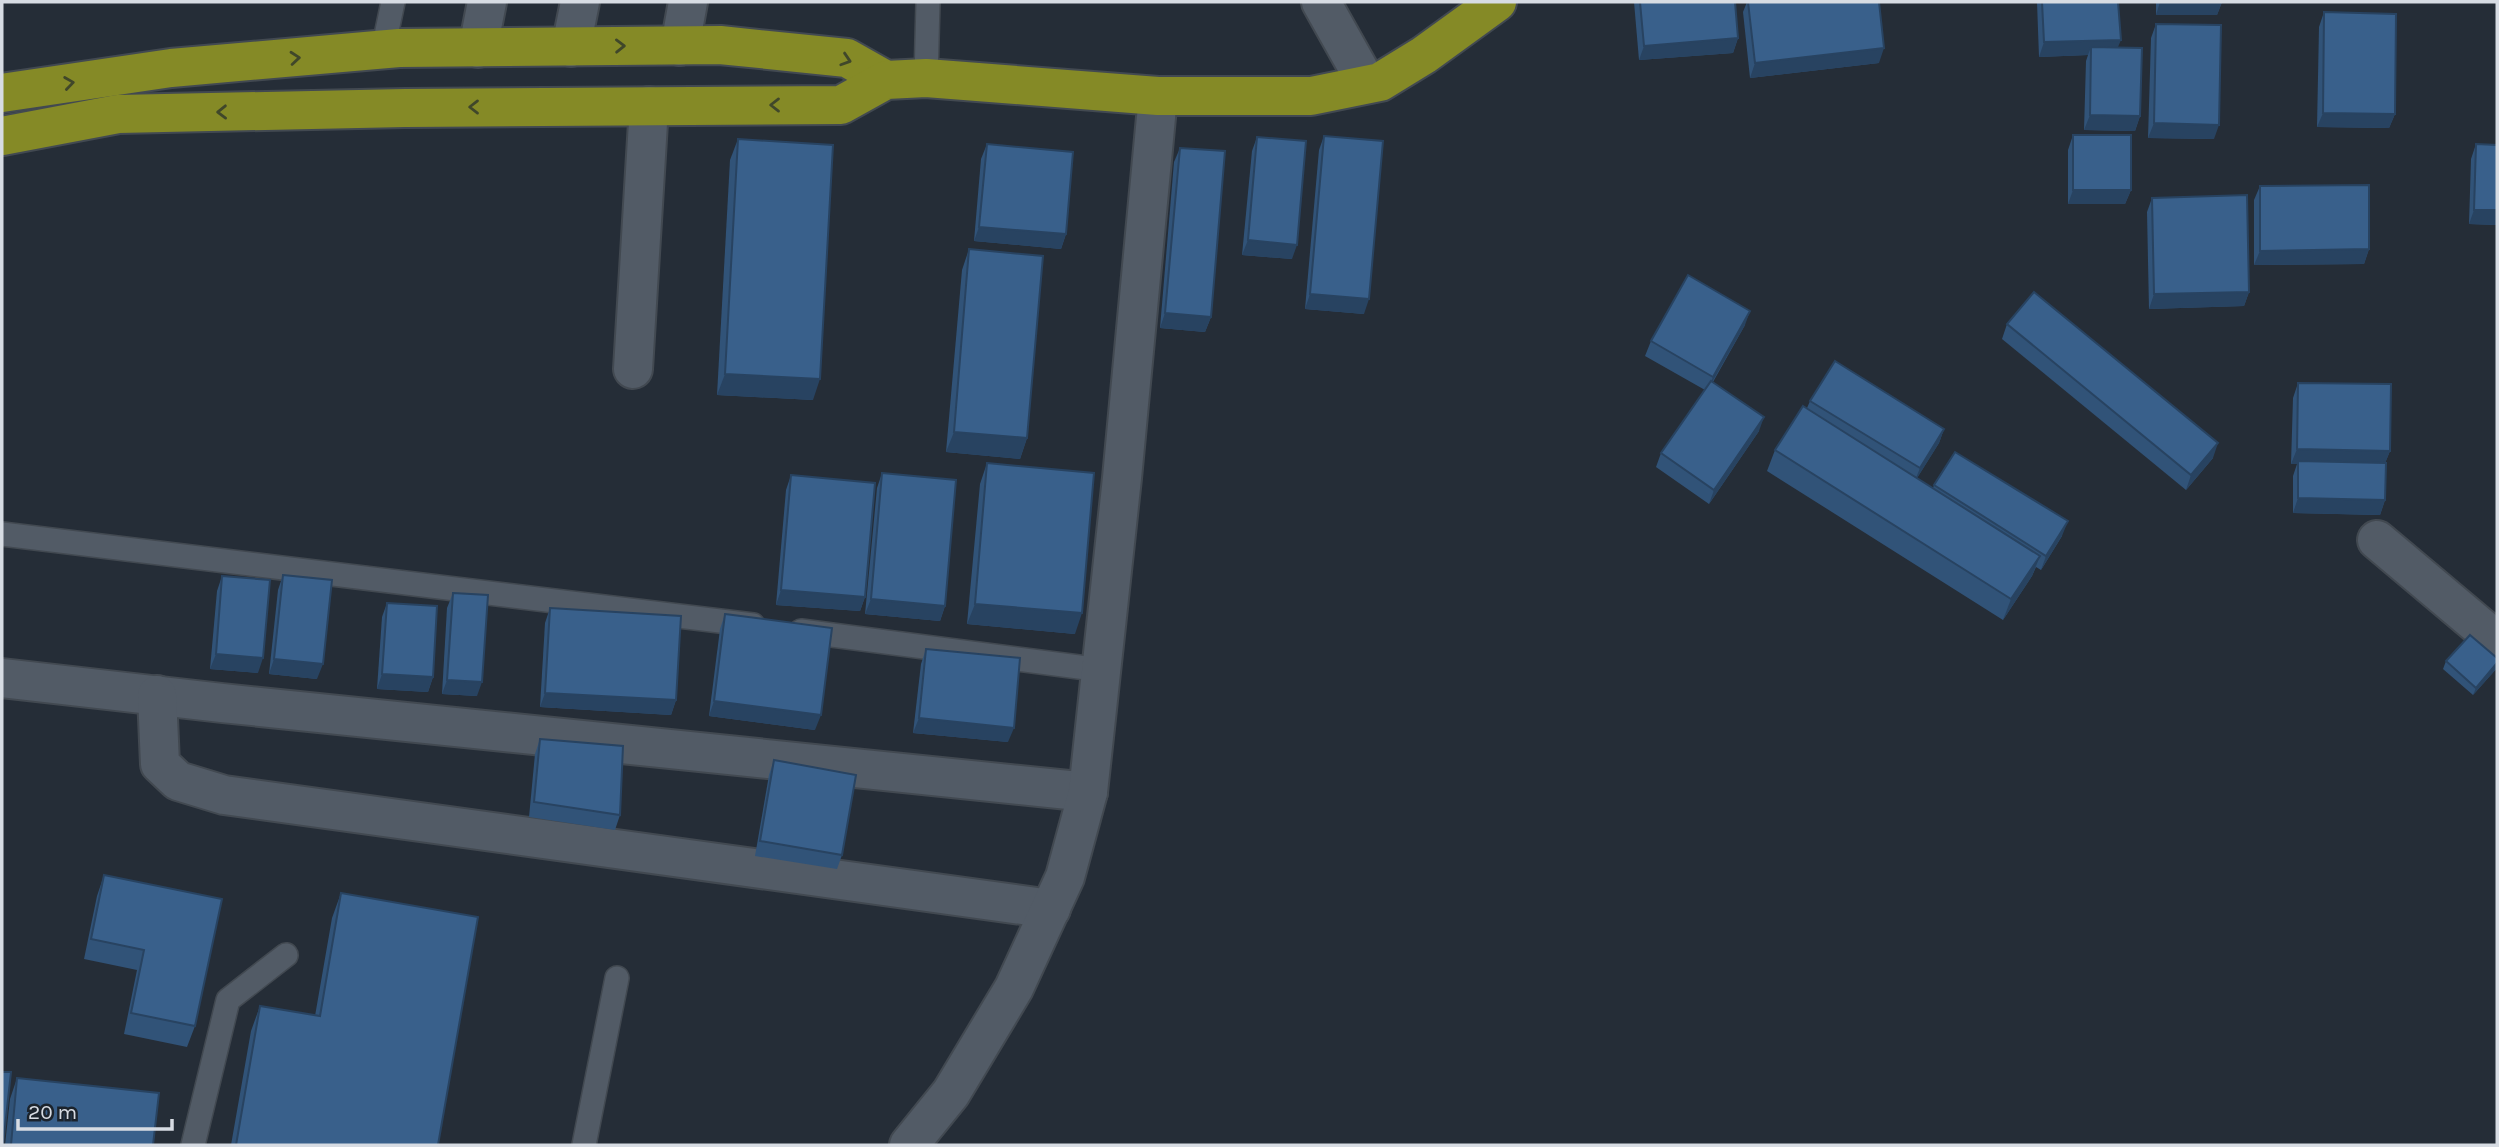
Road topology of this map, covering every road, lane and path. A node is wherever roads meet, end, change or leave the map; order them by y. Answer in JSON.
{"nodes":[{"id":1,"x":393,"y":2,"type":"edge"},
{"id":2,"x":487,"y":2,"type":"edge"},
{"id":3,"x":580,"y":2,"type":"edge"},
{"id":4,"x":688,"y":2,"type":"edge"},
{"id":5,"x":928,"y":2,"type":"edge"},
{"id":6,"x":1321,"y":2,"type":"edge"},
{"id":7,"x":1494,"y":3,"type":"edge"},
{"id":8,"x":680,"y":46,"type":"junction"},
{"id":9,"x":571,"y":47,"type":"junction"},
{"id":10,"x":478,"y":48,"type":"junction"},
{"id":11,"x":518,"y":48,"type":"junction"},
{"id":12,"x":383,"y":50,"type":"junction"},
{"id":13,"x":926,"y":78,"type":"junction"},
{"id":14,"x":886,"y":80,"type":"junction"},
{"id":15,"x":1367,"y":85,"type":"junction"},
{"id":16,"x":2,"y":93,"type":"edge"},
{"id":17,"x":1158,"y":96,"type":"junction"},
{"id":18,"x":649,"y":106,"type":"junction"},
{"id":19,"x":516,"y":107,"type":"junction"},
{"id":20,"x":2,"y":136,"type":"edge"},
{"id":21,"x":633,"y":369,"type":"dead end"},
{"id":22,"x":2,"y":534,"type":"edge"},
{"id":23,"x":2377,"y":540,"type":"dead end"},
{"id":24,"x":2497,"y":641,"type":"edge"},
{"id":25,"x":1102,"y":670,"type":"junction"},
{"id":26,"x":2,"y":678,"type":"edge"},
{"id":27,"x":157,"y":695,"type":"junction"},
{"id":28,"x":1088,"y":792,"type":"junction"},
{"id":29,"x":1051,"y":909,"type":"junction"},
{"id":30,"x":286,"y":955,"type":"dead end"},
{"id":31,"x":617,"y":978,"type":"dead end"},
{"id":32,"x":193,"y":1145,"type":"edge"},
{"id":33,"x":584,"y":1145,"type":"edge"},
{"id":34,"x":909,"y":1145,"type":"edge"}],
"edges":[{"from":1,"to":12,"type":"lane"},
{"from":2,"to":10,"type":"street"},
{"from":3,"to":9,"type":"street"},
{"from":4,"to":8,"type":"street"},
{"from":5,"to":13,"type":"lane"},
{"from":6,"to":15,"type":"street"},
{"from":7,"to":15,"type":"highway"},
{"from":9,"to":8,"type":"highway","one_way":true},
{"from":8,"to":14,"type":"highway","one_way":true},
{"from":9,"to":11,"type":"highway"},
{"from":10,"to":11,"type":"highway"},
{"from":10,"to":12,"type":"highway"},
{"from":11,"to":19,"type":"highway"},
{"from":16,"to":12,"type":"highway","one_way":true},
{"from":13,"to":14,"type":"highway"},
{"from":13,"to":17,"type":"highway"},
{"from":14,"to":18,"type":"highway","one_way":true},
{"from":15,"to":17,"type":"highway"},
{"from":17,"to":25,"type":"street"},
{"from":18,"to":19,"type":"highway"},
{"from":18,"to":21,"type":"street"},
{"from":19,"to":20,"type":"highway","one_way":true},
{"from":22,"to":25,"type":"lane"},
{"from":23,"to":24,"type":"street"},
{"from":25,"to":28,"type":"street"},
{"from":26,"to":27,"type":"street"},
{"from":27,"to":28,"type":"street"},
{"from":27,"to":29,"type":"street"},
{"from":28,"to":29,"type":"street"},
{"from":29,"to":34,"type":"street"},
{"from":30,"to":32,"type":"lane"},
{"from":31,"to":33,"type":"lane"}]}
